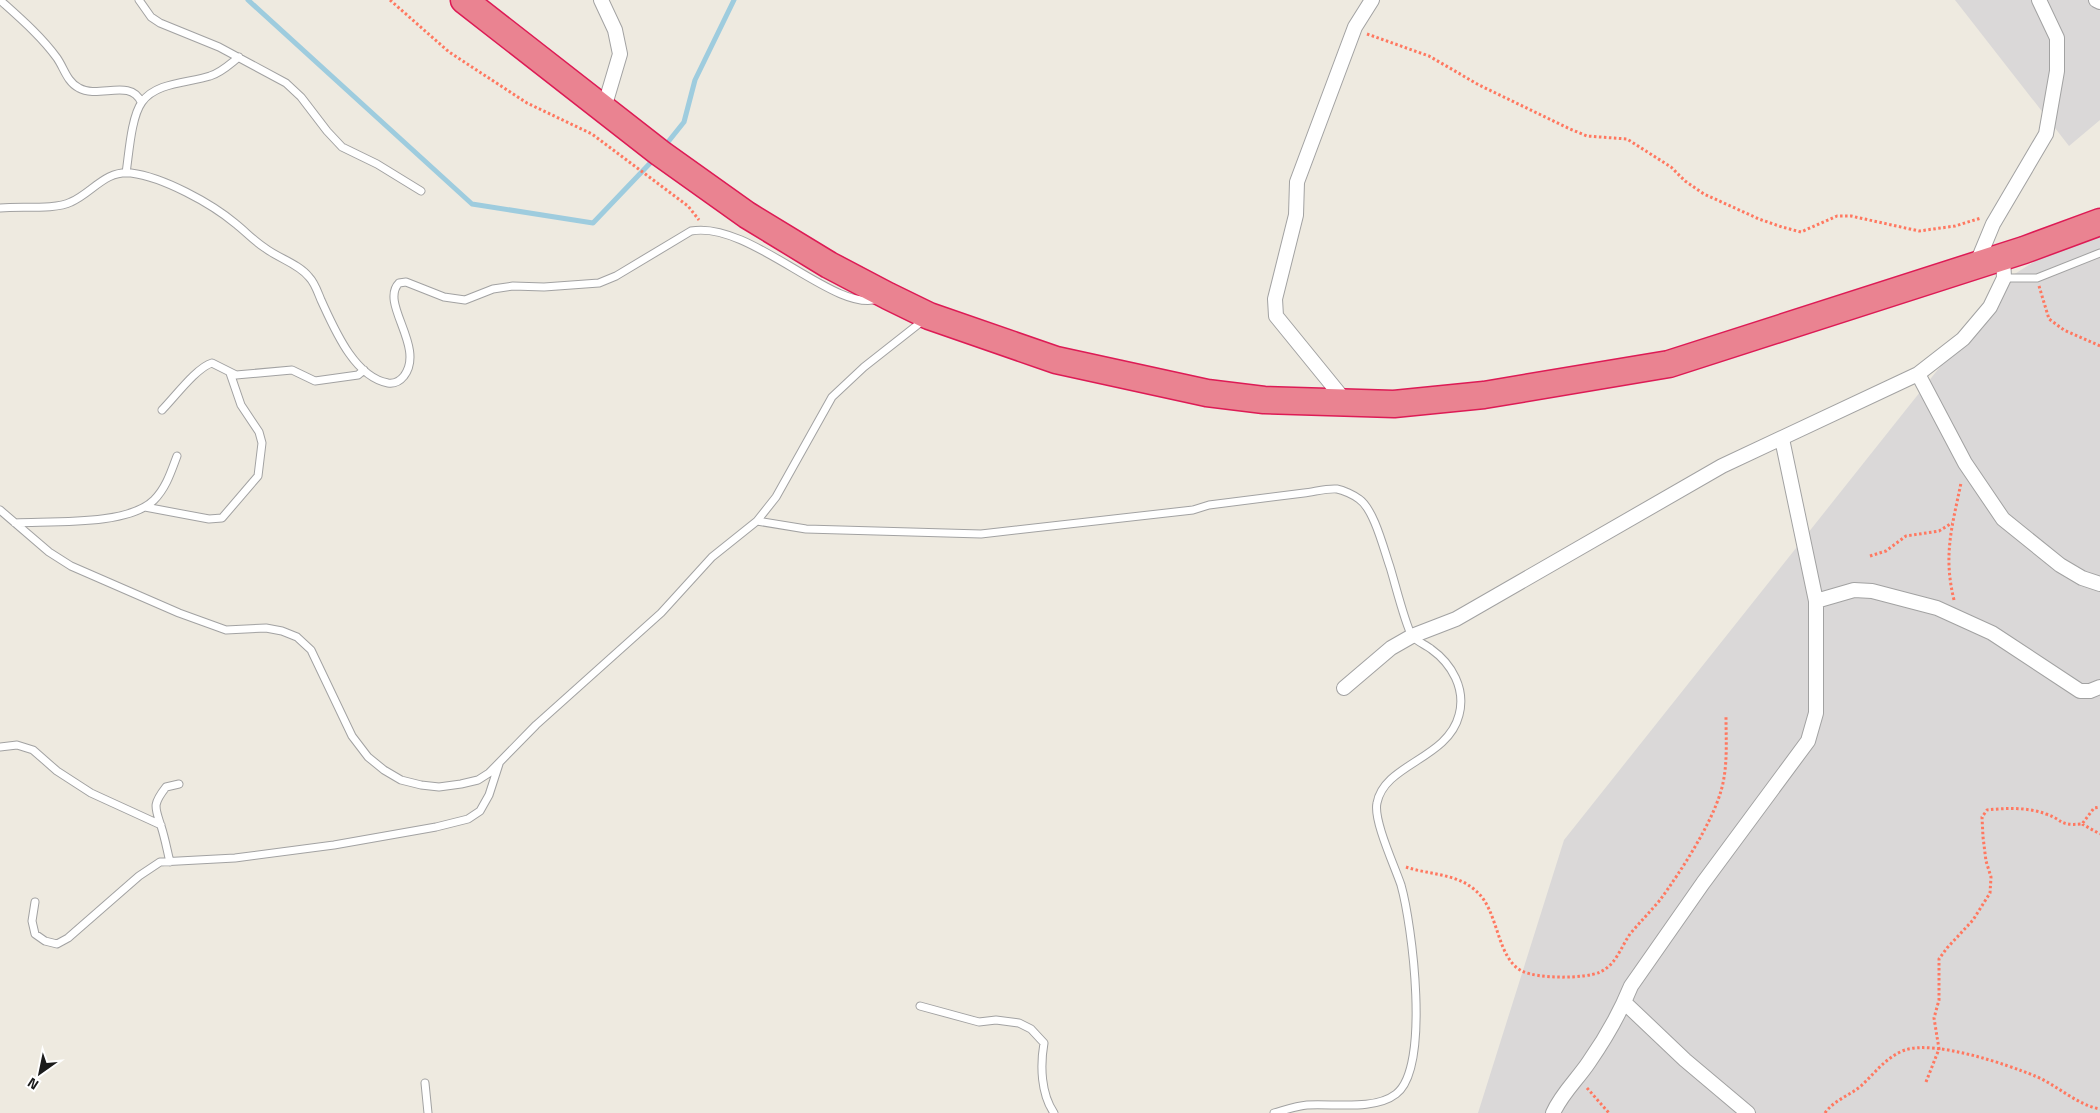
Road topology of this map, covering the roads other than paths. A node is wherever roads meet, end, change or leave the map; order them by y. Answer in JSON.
{"nodes":[{"id":1,"x":0,"y":0,"type":"edge"},
{"id":2,"x":139,"y":0,"type":"edge"},
{"id":3,"x":464,"y":0,"type":"edge"},
{"id":4,"x":601,"y":0,"type":"edge"},
{"id":5,"x":1372,"y":0,"type":"edge"},
{"id":6,"x":2039,"y":0,"type":"edge"},
{"id":7,"x":2096,"y":0,"type":"edge"},
{"id":8,"x":2100,"y":2,"type":"edge"},
{"id":9,"x":239,"y":57,"type":"junction"},
{"id":10,"x":141,"y":102,"type":"junction"},
{"id":11,"x":604,"y":108,"type":"junction"},
{"id":12,"x":126,"y":173,"type":"junction"},
{"id":13,"x":421,"y":191,"type":"dead end"},
{"id":14,"x":0,"y":208,"type":"edge"},
{"id":15,"x":2100,"y":222,"type":"edge"},
{"id":16,"x":2100,"y":253,"type":"edge"},
{"id":17,"x":1975,"y":266,"type":"junction"},
{"id":18,"x":2003,"y":267,"type":"junction"},
{"id":19,"x":888,"y":296,"type":"junction"},
{"id":20,"x":929,"y":316,"type":"junction"},
{"id":21,"x":364,"y":370,"type":"junction"},
{"id":22,"x":230,"y":373,"type":"junction"},
{"id":23,"x":1918,"y":374,"type":"junction"},
{"id":24,"x":1346,"y":402,"type":"junction"},
{"id":25,"x":162,"y":410,"type":"dead end"},
{"id":26,"x":1782,"y":439,"type":"junction"},
{"id":27,"x":177,"y":456,"type":"dead end"},
{"id":28,"x":145,"y":506,"type":"junction"},
{"id":29,"x":0,"y":510,"type":"edge"},
{"id":30,"x":757,"y":521,"type":"junction"},
{"id":31,"x":15,"y":523,"type":"junction"},
{"id":32,"x":2100,"y":584,"type":"edge"},
{"id":33,"x":1816,"y":601,"type":"junction"},
{"id":34,"x":1412,"y":636,"type":"junction"},
{"id":35,"x":2100,"y":687,"type":"edge"},
{"id":36,"x":1344,"y":688,"type":"dead end"},
{"id":37,"x":0,"y":747,"type":"edge"},
{"id":38,"x":499,"y":764,"type":"junction"},
{"id":39,"x":179,"y":784,"type":"dead end"},
{"id":40,"x":161,"y":825,"type":"junction"},
{"id":41,"x":170,"y":862,"type":"junction"},
{"id":42,"x":35,"y":902,"type":"dead end"},
{"id":43,"x":1625,"y":1003,"type":"junction"},
{"id":44,"x":920,"y":1006,"type":"dead end"},
{"id":45,"x":425,"y":1083,"type":"dead end"},
{"id":46,"x":428,"y":1113,"type":"edge"},
{"id":47,"x":1054,"y":1113,"type":"edge"},
{"id":48,"x":1274,"y":1113,"type":"edge"},
{"id":49,"x":1553,"y":1113,"type":"edge"},
{"id":50,"x":1748,"y":1113,"type":"edge"}],
"edges":[{"from":1,"to":10,"type":"lane"},
{"from":2,"to":9,"type":"lane"},
{"from":3,"to":11,"type":"highway"},
{"from":4,"to":11,"type":"street"},
{"from":5,"to":24,"type":"street"},
{"from":6,"to":17,"type":"street"},
{"from":7,"to":8,"type":"street"},
{"from":9,"to":10,"type":"lane"},
{"from":9,"to":13,"type":"lane"},
{"from":10,"to":12,"type":"lane"},
{"from":11,"to":19,"type":"highway"},
{"from":12,"to":14,"type":"lane"},
{"from":12,"to":21,"type":"lane"},
{"from":15,"to":18,"type":"highway"},
{"from":16,"to":18,"type":"lane"},
{"from":17,"to":18,"type":"highway"},
{"from":17,"to":24,"type":"highway"},
{"from":18,"to":23,"type":"street"},
{"from":19,"to":20,"type":"highway"},
{"from":19,"to":21,"type":"lane"},
{"from":20,"to":24,"type":"highway"},
{"from":20,"to":30,"type":"lane"},
{"from":21,"to":22,"type":"lane"},
{"from":22,"to":25,"type":"lane"},
{"from":22,"to":28,"type":"lane"},
{"from":23,"to":26,"type":"street"},
{"from":23,"to":32,"type":"street"},
{"from":26,"to":33,"type":"street"},
{"from":26,"to":34,"type":"street"},
{"from":27,"to":28,"type":"lane"},
{"from":28,"to":31,"type":"lane"},
{"from":29,"to":31,"type":"lane"},
{"from":30,"to":34,"type":"lane"},
{"from":30,"to":38,"type":"lane"},
{"from":31,"to":38,"type":"lane"},
{"from":33,"to":35,"type":"street"},
{"from":33,"to":43,"type":"street"},
{"from":34,"to":36,"type":"street"},
{"from":34,"to":48,"type":"lane"},
{"from":37,"to":40,"type":"lane"},
{"from":38,"to":41,"type":"lane"},
{"from":39,"to":40,"type":"lane"},
{"from":40,"to":41,"type":"lane"},
{"from":41,"to":42,"type":"lane"},
{"from":43,"to":49,"type":"street"},
{"from":43,"to":50,"type":"street"},
{"from":44,"to":47,"type":"lane"},
{"from":45,"to":46,"type":"lane"}]}
